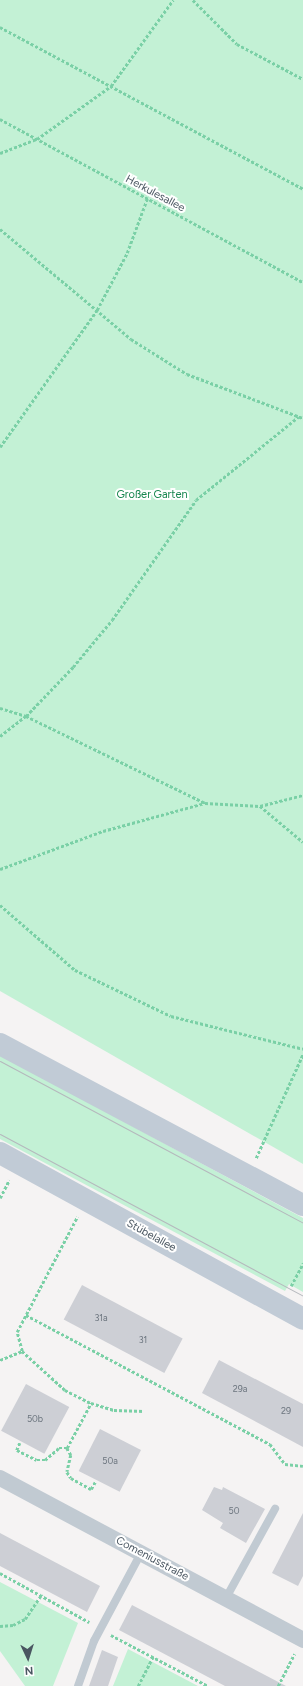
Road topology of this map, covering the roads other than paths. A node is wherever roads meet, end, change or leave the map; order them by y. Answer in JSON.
{"nodes":[{"id":1,"x":0,"y":1044,"type":"edge"},
{"id":2,"x":0,"y":1153,"type":"edge"},
{"id":3,"x":303,"y":1205,"type":"edge"},
{"id":4,"x":303,"y":1319,"type":"edge"},
{"id":5,"x":0,"y":1478,"type":"edge"},
{"id":6,"x":275,"y":1509,"type":"dead end"},
{"id":7,"x":141,"y":1553,"type":"junction"},
{"id":8,"x":226,"y":1598,"type":"junction"},
{"id":9,"x":302,"y":1640,"type":"edge"},
{"id":10,"x":78,"y":1686,"type":"edge"}],
"edges":[{"from":1,"to":3,"type":"main road"},
{"from":2,"to":4,"type":"main road","name":"Stübelallee"},
{"from":5,"to":7,"type":"street","name":"Comeniusstraße"},
{"from":6,"to":8,"type":"lane"},
{"from":7,"to":8,"type":"street","name":"Comeniusstraße"},
{"from":7,"to":10,"type":"lane"},
{"from":8,"to":9,"type":"street","name":"Comeniusstraße"}]}
